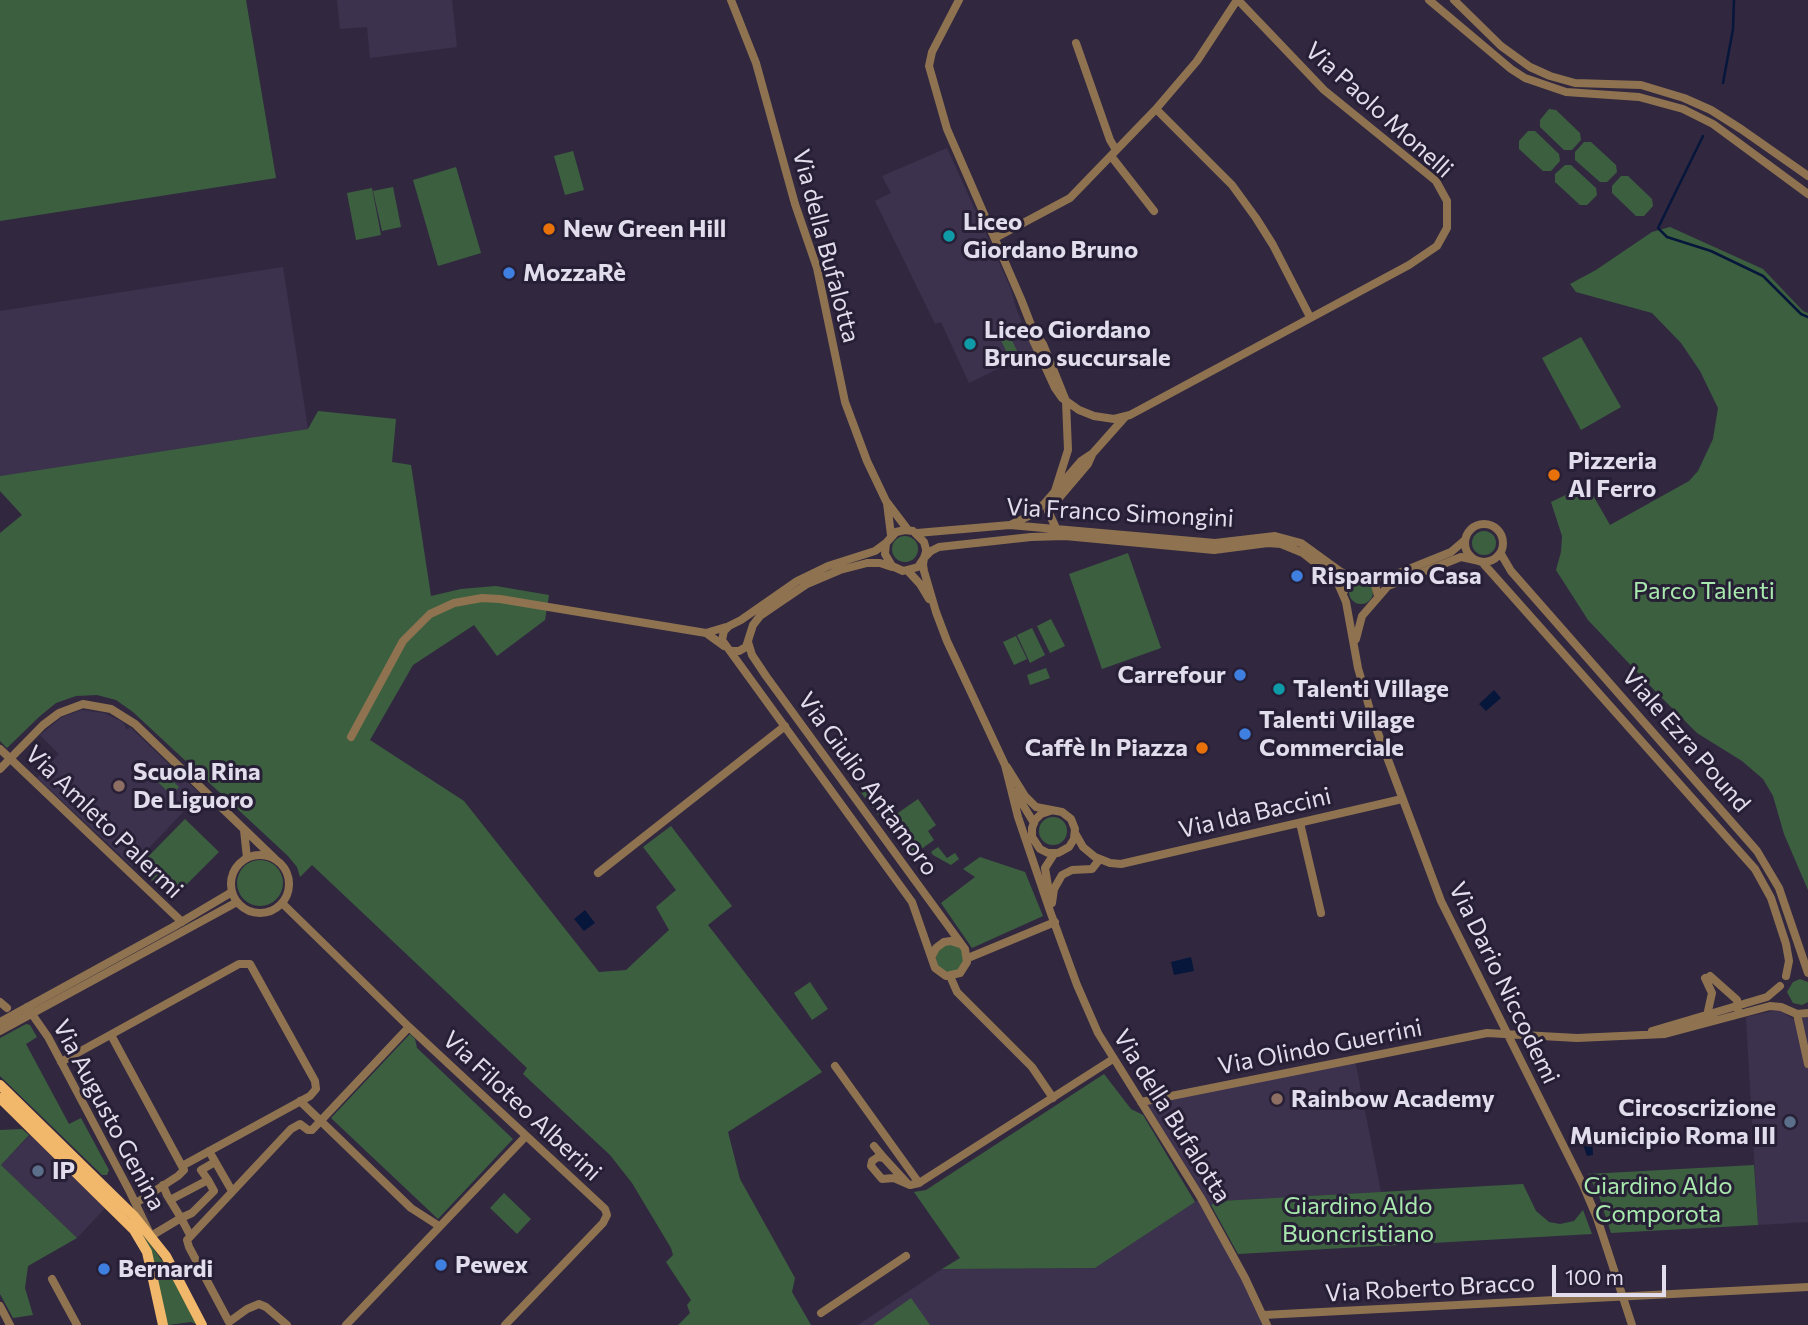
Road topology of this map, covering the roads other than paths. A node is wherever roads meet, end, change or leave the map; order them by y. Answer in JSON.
{"nodes":[{"id":1,"x":731,"y":0,"type":"edge"},
{"id":2,"x":959,"y":0,"type":"edge"},
{"id":3,"x":1238,"y":0,"type":"edge"},
{"id":4,"x":1429,"y":0,"type":"edge"},
{"id":5,"x":1454,"y":0,"type":"edge"},
{"id":6,"x":1076,"y":43,"type":"dead end"},
{"id":7,"x":1156,"y":109,"type":"junction"},
{"id":8,"x":1114,"y":153,"type":"junction"},
{"id":9,"x":1808,"y":176,"type":"edge"},
{"id":10,"x":1808,"y":194,"type":"edge"},
{"id":11,"x":1154,"y":211,"type":"dead end"},
{"id":12,"x":995,"y":238,"type":"junction"},
{"id":13,"x":1310,"y":317,"type":"junction"},
{"id":14,"x":1066,"y":401,"type":"junction"},
{"id":15,"x":1125,"y":417,"type":"junction"},
{"id":16,"x":1093,"y":453,"type":"junction"},
{"id":17,"x":1055,"y":491,"type":"junction"},
{"id":18,"x":886,"y":501,"type":"junction"},
{"id":19,"x":1048,"y":511,"type":"junction"},
{"id":20,"x":1010,"y":525,"type":"junction"},
{"id":21,"x":1035,"y":526,"type":"junction"},
{"id":22,"x":972,"y":528,"type":"junction"},
{"id":23,"x":1056,"y":528,"type":"junction"},
{"id":24,"x":912,"y":531,"type":"junction"},
{"id":25,"x":889,"y":539,"type":"junction"},
{"id":26,"x":1465,"y":540,"type":"junction"},
{"id":27,"x":986,"y":541,"type":"junction"},
{"id":28,"x":975,"y":542,"type":"junction"},
{"id":29,"x":1501,"y":554,"type":"junction"},
{"id":30,"x":924,"y":558,"type":"junction"},
{"id":31,"x":1479,"y":561,"type":"junction"},
{"id":32,"x":896,"y":569,"type":"junction"},
{"id":33,"x":908,"y":570,"type":"junction"},
{"id":34,"x":1352,"y":577,"type":"junction"},
{"id":35,"x":1371,"y":578,"type":"junction"},
{"id":36,"x":1378,"y":596,"type":"junction"},
{"id":37,"x":1345,"y":598,"type":"junction"},
{"id":38,"x":1368,"y":608,"type":"junction"},
{"id":39,"x":936,"y":612,"type":"junction"},
{"id":40,"x":1550,"y":615,"type":"junction"},
{"id":41,"x":1539,"y":624,"type":"junction"},
{"id":42,"x":731,"y":625,"type":"junction"},
{"id":43,"x":706,"y":633,"type":"junction"},
{"id":44,"x":749,"y":641,"type":"junction"},
{"id":45,"x":729,"y":649,"type":"junction"},
{"id":46,"x":1355,"y":652,"type":"junction"},
{"id":47,"x":1641,"y":716,"type":"junction"},
{"id":48,"x":785,"y":726,"type":"junction"},
{"id":49,"x":1630,"y":726,"type":"junction"},
{"id":50,"x":351,"y":737,"type":"dead end"},
{"id":51,"x":0,"y":749,"type":"edge"},
{"id":52,"x":10,"y":758,"type":"junction"},
{"id":53,"x":1005,"y":765,"type":"junction"},
{"id":54,"x":0,"y":769,"type":"edge"},
{"id":55,"x":1008,"y":780,"type":"junction"},
{"id":56,"x":1402,"y":799,"type":"junction"},
{"id":57,"x":1049,"y":811,"type":"junction"},
{"id":58,"x":1034,"y":823,"type":"junction"},
{"id":59,"x":1300,"y":823,"type":"junction"},
{"id":60,"x":243,"y":827,"type":"junction"},
{"id":61,"x":1075,"y":833,"type":"junction"},
{"id":62,"x":1035,"y":843,"type":"junction"},
{"id":63,"x":1054,"y":854,"type":"junction"},
{"id":64,"x":247,"y":858,"type":"junction"},
{"id":65,"x":275,"y":859,"type":"junction"},
{"id":66,"x":1099,"y":860,"type":"junction"},
{"id":67,"x":598,"y":873,"type":"dead end"},
{"id":68,"x":1038,"y":875,"type":"junction"},
{"id":69,"x":232,"y":892,"type":"junction"},
{"id":70,"x":237,"y":902,"type":"junction"},
{"id":71,"x":282,"y":903,"type":"junction"},
{"id":72,"x":1052,"y":903,"type":"junction"},
{"id":73,"x":1321,"y":913,"type":"dead end"},
{"id":74,"x":182,"y":922,"type":"junction"},
{"id":75,"x":1055,"y":922,"type":"junction"},
{"id":76,"x":961,"y":944,"type":"junction"},
{"id":77,"x":932,"y":956,"type":"junction"},
{"id":78,"x":968,"y":958,"type":"junction"},
{"id":79,"x":1808,"y":973,"type":"edge"},
{"id":80,"x":950,"y":976,"type":"junction"},
{"id":81,"x":1786,"y":976,"type":"junction"},
{"id":82,"x":1780,"y":986,"type":"junction"},
{"id":83,"x":0,"y":1002,"type":"edge"},
{"id":84,"x":44,"y":1006,"type":"junction"},
{"id":85,"x":7,"y":1009,"type":"dead end"},
{"id":86,"x":29,"y":1010,"type":"junction"},
{"id":87,"x":1787,"y":1010,"type":"junction"},
{"id":88,"x":1737,"y":1011,"type":"junction"},
{"id":89,"x":1808,"y":1013,"type":"edge"},
{"id":90,"x":1797,"y":1014,"type":"junction"},
{"id":91,"x":1714,"y":1018,"type":"junction"},
{"id":92,"x":0,"y":1021,"type":"edge"},
{"id":93,"x":409,"y":1027,"type":"junction"},
{"id":94,"x":45,"y":1030,"type":"junction"},
{"id":95,"x":0,"y":1031,"type":"edge"},
{"id":96,"x":1506,"y":1034,"type":"junction"},
{"id":97,"x":111,"y":1035,"type":"junction"},
{"id":98,"x":1112,"y":1059,"type":"junction"},
{"id":99,"x":61,"y":1062,"type":"junction"},
{"id":100,"x":1808,"y":1064,"type":"edge"},
{"id":101,"x":835,"y":1066,"type":"dead end"},
{"id":102,"x":0,"y":1085,"type":"edge"},
{"id":103,"x":0,"y":1098,"type":"edge"},
{"id":104,"x":1053,"y":1098,"type":"junction"},
{"id":105,"x":300,"y":1101,"type":"junction"},
{"id":106,"x":1141,"y":1102,"type":"junction"},
{"id":107,"x":320,"y":1121,"type":"junction"},
{"id":108,"x":526,"y":1136,"type":"junction"},
{"id":109,"x":874,"y":1146,"type":"dead end"},
{"id":110,"x":209,"y":1151,"type":"junction"},
{"id":111,"x":884,"y":1158,"type":"junction"},
{"id":112,"x":861,"y":1161,"type":"dead end"},
{"id":113,"x":215,"y":1162,"type":"junction"},
{"id":114,"x":182,"y":1166,"type":"junction"},
{"id":115,"x":871,"y":1166,"type":"junction"},
{"id":116,"x":208,"y":1181,"type":"junction"},
{"id":117,"x":907,"y":1183,"type":"junction"},
{"id":118,"x":919,"y":1183,"type":"junction"},
{"id":119,"x":163,"y":1185,"type":"junction"},
{"id":120,"x":214,"y":1191,"type":"junction"},
{"id":121,"x":232,"y":1191,"type":"junction"},
{"id":122,"x":170,"y":1200,"type":"junction"},
{"id":123,"x":221,"y":1202,"type":"junction"},
{"id":124,"x":136,"y":1203,"type":"junction"},
{"id":125,"x":181,"y":1218,"type":"junction"},
{"id":126,"x":439,"y":1226,"type":"junction"},
{"id":127,"x":190,"y":1235,"type":"junction"},
{"id":128,"x":151,"y":1236,"type":"junction"},
{"id":129,"x":906,"y":1256,"type":"dead end"},
{"id":130,"x":52,"y":1279,"type":"dead end"},
{"id":131,"x":1808,"y":1287,"type":"edge"},
{"id":132,"x":1622,"y":1297,"type":"junction"},
{"id":133,"x":0,"y":1306,"type":"edge"},
{"id":134,"x":821,"y":1313,"type":"dead end"},
{"id":135,"x":1263,"y":1315,"type":"junction"},
{"id":136,"x":227,"y":1323,"type":"edge"},
{"id":137,"x":10,"y":1325,"type":"edge"},
{"id":138,"x":77,"y":1325,"type":"edge"},
{"id":139,"x":163,"y":1325,"type":"edge"},
{"id":140,"x":202,"y":1325,"type":"edge"},
{"id":141,"x":287,"y":1325,"type":"edge"},
{"id":142,"x":346,"y":1325,"type":"edge"},
{"id":143,"x":505,"y":1325,"type":"edge"},
{"id":144,"x":1267,"y":1325,"type":"edge"},
{"id":145,"x":1632,"y":1325,"type":"edge"}],
"edges":[{"from":1,"to":18,"type":"street","name":"Via della Bufalotta"},
{"from":2,"to":12,"type":"street"},
{"from":3,"to":7,"type":"street","name":"Via Paolo Monelli"},
{"from":3,"to":13,"type":"street","name":"Via Paolo Monelli"},
{"from":4,"to":10,"type":"street"},
{"from":5,"to":9,"type":"street"},
{"from":6,"to":8,"type":"street"},
{"from":7,"to":8,"type":"street","name":"Via Paolo Monelli"},
{"from":7,"to":13,"type":"street"},
{"from":8,"to":11,"type":"street"},
{"from":8,"to":12,"type":"street","name":"Via Paolo Monelli"},
{"from":12,"to":14,"type":"street"},
{"from":13,"to":15,"type":"street","name":"Via Paolo Monelli"},
{"from":14,"to":15,"type":"street"},
{"from":14,"to":17,"type":"street"},
{"from":15,"to":16,"type":"street"},
{"from":16,"to":17,"type":"street"},
{"from":16,"to":19,"type":"street"},
{"from":17,"to":20,"type":"street"},
{"from":18,"to":24,"type":"street","name":"Via della Bufalotta"},
{"from":18,"to":25,"type":"street","name":"Via della Bufalotta"},
{"from":19,"to":21,"type":"street"},
{"from":19,"to":23,"type":"street"},
{"from":20,"to":21,"type":"street","name":"Via Franco Simongini"},
{"from":20,"to":22,"type":"street","name":"Via Franco Simongini"},
{"from":21,"to":23,"type":"street","name":"Via Franco Simongini"},
{"from":21,"to":27,"type":"street"},
{"from":22,"to":24,"type":"street","name":"Via Franco Simongini"},
{"from":22,"to":28,"type":"street"},
{"from":23,"to":34,"type":"street","name":"Via Franco Simongini"},
{"from":24,"to":25,"type":"street"},
{"from":24,"to":30,"type":"street"},
{"from":25,"to":32,"type":"street"},
{"from":25,"to":42,"type":"street"},
{"from":26,"to":29,"type":"street"},
{"from":26,"to":31,"type":"street"},
{"from":26,"to":35,"type":"street"},
{"from":27,"to":28,"type":"street","name":"Via Franco Simongini"},
{"from":27,"to":37,"type":"street","name":"Via Franco Simongini"},
{"from":28,"to":30,"type":"street","name":"Via Franco Simongini"},
{"from":29,"to":31,"type":"street"},
{"from":29,"to":40,"type":"street","name":"Viale Ezra Pound"},
{"from":30,"to":33,"type":"street"},
{"from":30,"to":39,"type":"street","name":"Via della Bufalotta"},
{"from":31,"to":36,"type":"street"},
{"from":31,"to":41,"type":"street","name":"Viale Ezra Pound"},
{"from":32,"to":33,"type":"street"},
{"from":32,"to":44,"type":"street"},
{"from":33,"to":39,"type":"street","name":"Via della Bufalotta"},
{"from":34,"to":35,"type":"street"},
{"from":34,"to":37,"type":"street"},
{"from":35,"to":36,"type":"street"},
{"from":36,"to":38,"type":"street"},
{"from":37,"to":38,"type":"street"},
{"from":37,"to":46,"type":"street","name":"Via Dario Niccodemi"},
{"from":38,"to":46,"type":"street","name":"Via Dario Niccodemi"},
{"from":39,"to":53,"type":"street","name":"Via della Bufalotta"},
{"from":40,"to":41,"type":"street"},
{"from":40,"to":47,"type":"street","name":"Viale Ezra Pound"},
{"from":41,"to":49,"type":"street","name":"Viale Ezra Pound"},
{"from":42,"to":43,"type":"street"},
{"from":42,"to":44,"type":"street"},
{"from":42,"to":45,"type":"street"},
{"from":43,"to":45,"type":"street","name":"Via Giulio Antamoro"},
{"from":43,"to":50,"type":"street"},
{"from":44,"to":45,"type":"street"},
{"from":44,"to":76,"type":"street","name":"Via Giulio Antamoro"},
{"from":45,"to":48,"type":"street","name":"Via Giulio Antamoro"},
{"from":46,"to":56,"type":"street","name":"Via Dario Niccodemi"},
{"from":47,"to":49,"type":"street"},
{"from":47,"to":79,"type":"street","name":"Viale Ezra Pound"},
{"from":48,"to":67,"type":"street"},
{"from":48,"to":77,"type":"street","name":"Via Giulio Antamoro"},
{"from":49,"to":81,"type":"street","name":"Viale Ezra Pound"},
{"from":51,"to":52,"type":"street","name":"Via Amleto Palermi"},
{"from":52,"to":54,"type":"street"},
{"from":52,"to":60,"type":"street"},
{"from":52,"to":74,"type":"street","name":"Via Amleto Palermi"},
{"from":53,"to":55,"type":"street","name":"Via della Bufalotta"},
{"from":53,"to":57,"type":"street","name":"Via della Bufalotta"},
{"from":55,"to":58,"type":"street","name":"Via della Bufalotta"},
{"from":55,"to":68,"type":"street","name":"Via della Bufalotta"},
{"from":56,"to":59,"type":"street","name":"Via Ida Baccini"},
{"from":56,"to":96,"type":"street","name":"Via Dario Niccodemi"},
{"from":57,"to":58,"type":"street"},
{"from":57,"to":61,"type":"street","name":"Via della Bufalotta"},
{"from":58,"to":62,"type":"street","name":"Via della Bufalotta"},
{"from":59,"to":66,"type":"street","name":"Via Ida Baccini"},
{"from":59,"to":73,"type":"street"},
{"from":60,"to":64,"type":"street"},
{"from":60,"to":65,"type":"street"},
{"from":61,"to":63,"type":"street"},
{"from":61,"to":66,"type":"street"},
{"from":62,"to":63,"type":"street"},
{"from":62,"to":68,"type":"street","name":"Via della Bufalotta"},
{"from":63,"to":72,"type":"street","name":"Via della Bufalotta"},
{"from":64,"to":65,"type":"street"},
{"from":64,"to":69,"type":"street"},
{"from":65,"to":71,"type":"street"},
{"from":66,"to":72,"type":"street"},
{"from":68,"to":75,"type":"street","name":"Via della Bufalotta"},
{"from":69,"to":70,"type":"street"},
{"from":69,"to":74,"type":"street"},
{"from":70,"to":71,"type":"street"},
{"from":70,"to":84,"type":"street"},
{"from":71,"to":93,"type":"street","name":"Via Filoteo Alberini"},
{"from":72,"to":75,"type":"street","name":"Via della Bufalotta"},
{"from":74,"to":86,"type":"street"},
{"from":75,"to":78,"type":"street"},
{"from":75,"to":98,"type":"street","name":"Via della Bufalotta"},
{"from":76,"to":77,"type":"street"},
{"from":76,"to":78,"type":"street","name":"Via Giulio Antamoro"},
{"from":77,"to":80,"type":"street","name":"Via Giulio Antamoro"},
{"from":78,"to":80,"type":"street"},
{"from":79,"to":81,"type":"street"},
{"from":80,"to":104,"type":"street","name":"Via Giulio Antamoro"},
{"from":81,"to":82,"type":"street"},
{"from":82,"to":87,"type":"street"},
{"from":82,"to":88,"type":"street"},
{"from":83,"to":85,"type":"street"},
{"from":84,"to":86,"type":"street"},
{"from":84,"to":94,"type":"street"},
{"from":86,"to":92,"type":"street"},
{"from":86,"to":94,"type":"street","name":"Via Augusto Genina"},
{"from":86,"to":95,"type":"street"},
{"from":87,"to":88,"type":"street"},
{"from":87,"to":90,"type":"street"},
{"from":88,"to":91,"type":"street","name":"Via Olindo Guerrini"},
{"from":88,"to":91,"type":"street"},
{"from":89,"to":90,"type":"street"},
{"from":90,"to":100,"type":"street"},
{"from":91,"to":96,"type":"street","name":"Via Olindo Guerrini"},
{"from":93,"to":107,"type":"street"},
{"from":93,"to":108,"type":"street","name":"Via Filoteo Alberini"},
{"from":94,"to":99,"type":"street","name":"Via Augusto Genina"},
{"from":96,"to":106,"type":"street","name":"Via Olindo Guerrini"},
{"from":96,"to":132,"type":"street","name":"Via Dario Niccodemi"},
{"from":97,"to":99,"type":"street"},
{"from":97,"to":105,"type":"street"},
{"from":97,"to":114,"type":"street"},
{"from":98,"to":104,"type":"street"},
{"from":98,"to":106,"type":"street","name":"Via della Bufalotta"},
{"from":99,"to":124,"type":"street","name":"Via Augusto Genina"},
{"from":101,"to":118,"type":"street"},
{"from":102,"to":128,"type":"main road"},
{"from":103,"to":139,"type":"main road"},
{"from":104,"to":118,"type":"street"},
{"from":105,"to":107,"type":"street"},
{"from":105,"to":110,"type":"street"},
{"from":106,"to":135,"type":"street","name":"Via della Bufalotta"},
{"from":107,"to":121,"type":"street"},
{"from":107,"to":126,"type":"street"},
{"from":108,"to":126,"type":"street"},
{"from":108,"to":143,"type":"street","name":"Via Filoteo Alberini"},
{"from":109,"to":111,"type":"street"},
{"from":110,"to":113,"type":"street"},
{"from":110,"to":114,"type":"street"},
{"from":111,"to":115,"type":"street"},
{"from":111,"to":117,"type":"street"},
{"from":112,"to":115,"type":"street"},
{"from":113,"to":116,"type":"street"},
{"from":113,"to":121,"type":"street"},
{"from":114,"to":119,"type":"street"},
{"from":115,"to":117,"type":"street"},
{"from":116,"to":120,"type":"street"},
{"from":116,"to":122,"type":"street"},
{"from":117,"to":118,"type":"street"},
{"from":119,"to":122,"type":"street"},
{"from":119,"to":124,"type":"street"},
{"from":120,"to":123,"type":"street"},
{"from":120,"to":125,"type":"street"},
{"from":121,"to":123,"type":"street"},
{"from":122,"to":125,"type":"street"},
{"from":123,"to":127,"type":"street"},
{"from":124,"to":128,"type":"street","name":"Via Augusto Genina"},
{"from":125,"to":127,"type":"street"},
{"from":125,"to":128,"type":"street"},
{"from":126,"to":142,"type":"street"},
{"from":127,"to":136,"type":"street"},
{"from":128,"to":140,"type":"main road"},
{"from":129,"to":134,"type":"street"},
{"from":130,"to":138,"type":"street"},
{"from":131,"to":132,"type":"street","name":"Via Roberto Bracco"},
{"from":132,"to":135,"type":"street","name":"Via Roberto Bracco"},
{"from":132,"to":145,"type":"street","name":"Via Dario Niccodemi"},
{"from":133,"to":137,"type":"street"},
{"from":135,"to":144,"type":"street","name":"Via della Bufalotta"},
{"from":136,"to":141,"type":"street"}]}
